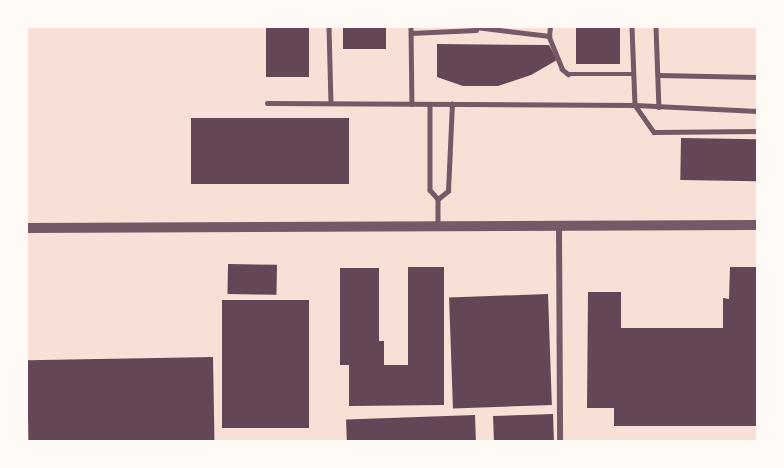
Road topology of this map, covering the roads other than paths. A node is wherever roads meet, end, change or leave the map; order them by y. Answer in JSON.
{"nodes":[{"id":1,"x":329,"y":27,"type":"edge"},
{"id":2,"x":550,"y":27,"type":"edge"},
{"id":3,"x":632,"y":27,"type":"edge"},
{"id":4,"x":656,"y":27,"type":"edge"},
{"id":5,"x":476,"y":28,"type":"edge"},
{"id":6,"x":411,"y":30,"type":"edge"},
{"id":7,"x":549,"y":36,"type":"junction"},
{"id":8,"x":633,"y":74,"type":"junction"},
{"id":9,"x":658,"y":75,"type":"junction"},
{"id":10,"x":757,"y":77,"type":"edge"},
{"id":11,"x":331,"y":102,"type":"junction"},
{"id":12,"x":267,"y":103,"type":"dead end"},
{"id":13,"x":412,"y":104,"type":"junction"},
{"id":14,"x":452,"y":104,"type":"junction"},
{"id":15,"x":430,"y":105,"type":"junction"},
{"id":16,"x":635,"y":105,"type":"junction"},
{"id":17,"x":660,"y":107,"type":"junction"},
{"id":18,"x":757,"y":111,"type":"edge"},
{"id":19,"x":757,"y":131,"type":"edge"},
{"id":20,"x":438,"y":199,"type":"junction"},
{"id":21,"x":757,"y":225,"type":"edge"},
{"id":22,"x":438,"y":226,"type":"junction"},
{"id":23,"x":559,"y":226,"type":"junction"},
{"id":24,"x":27,"y":228,"type":"edge"},
{"id":25,"x":560,"y":441,"type":"edge"}],
"edges":[{"from":1,"to":11,"type":"lane"},
{"from":2,"to":7,"type":"lane"},
{"from":3,"to":8,"type":"lane"},
{"from":4,"to":9,"type":"lane"},
{"from":5,"to":6,"type":"lane"},
{"from":5,"to":7,"type":"lane"},
{"from":6,"to":13,"type":"lane"},
{"from":7,"to":8,"type":"lane"},
{"from":8,"to":16,"type":"lane"},
{"from":9,"to":10,"type":"lane"},
{"from":9,"to":17,"type":"lane"},
{"from":11,"to":12,"type":"lane"},
{"from":11,"to":13,"type":"lane"},
{"from":13,"to":15,"type":"lane"},
{"from":14,"to":15,"type":"lane"},
{"from":14,"to":16,"type":"lane"},
{"from":14,"to":20,"type":"lane"},
{"from":15,"to":20,"type":"lane"},
{"from":16,"to":17,"type":"lane"},
{"from":16,"to":19,"type":"lane"},
{"from":17,"to":18,"type":"lane"},
{"from":20,"to":22,"type":"lane"},
{"from":21,"to":23,"type":"street"},
{"from":22,"to":23,"type":"street"},
{"from":22,"to":24,"type":"street"},
{"from":23,"to":25,"type":"street"}]}
